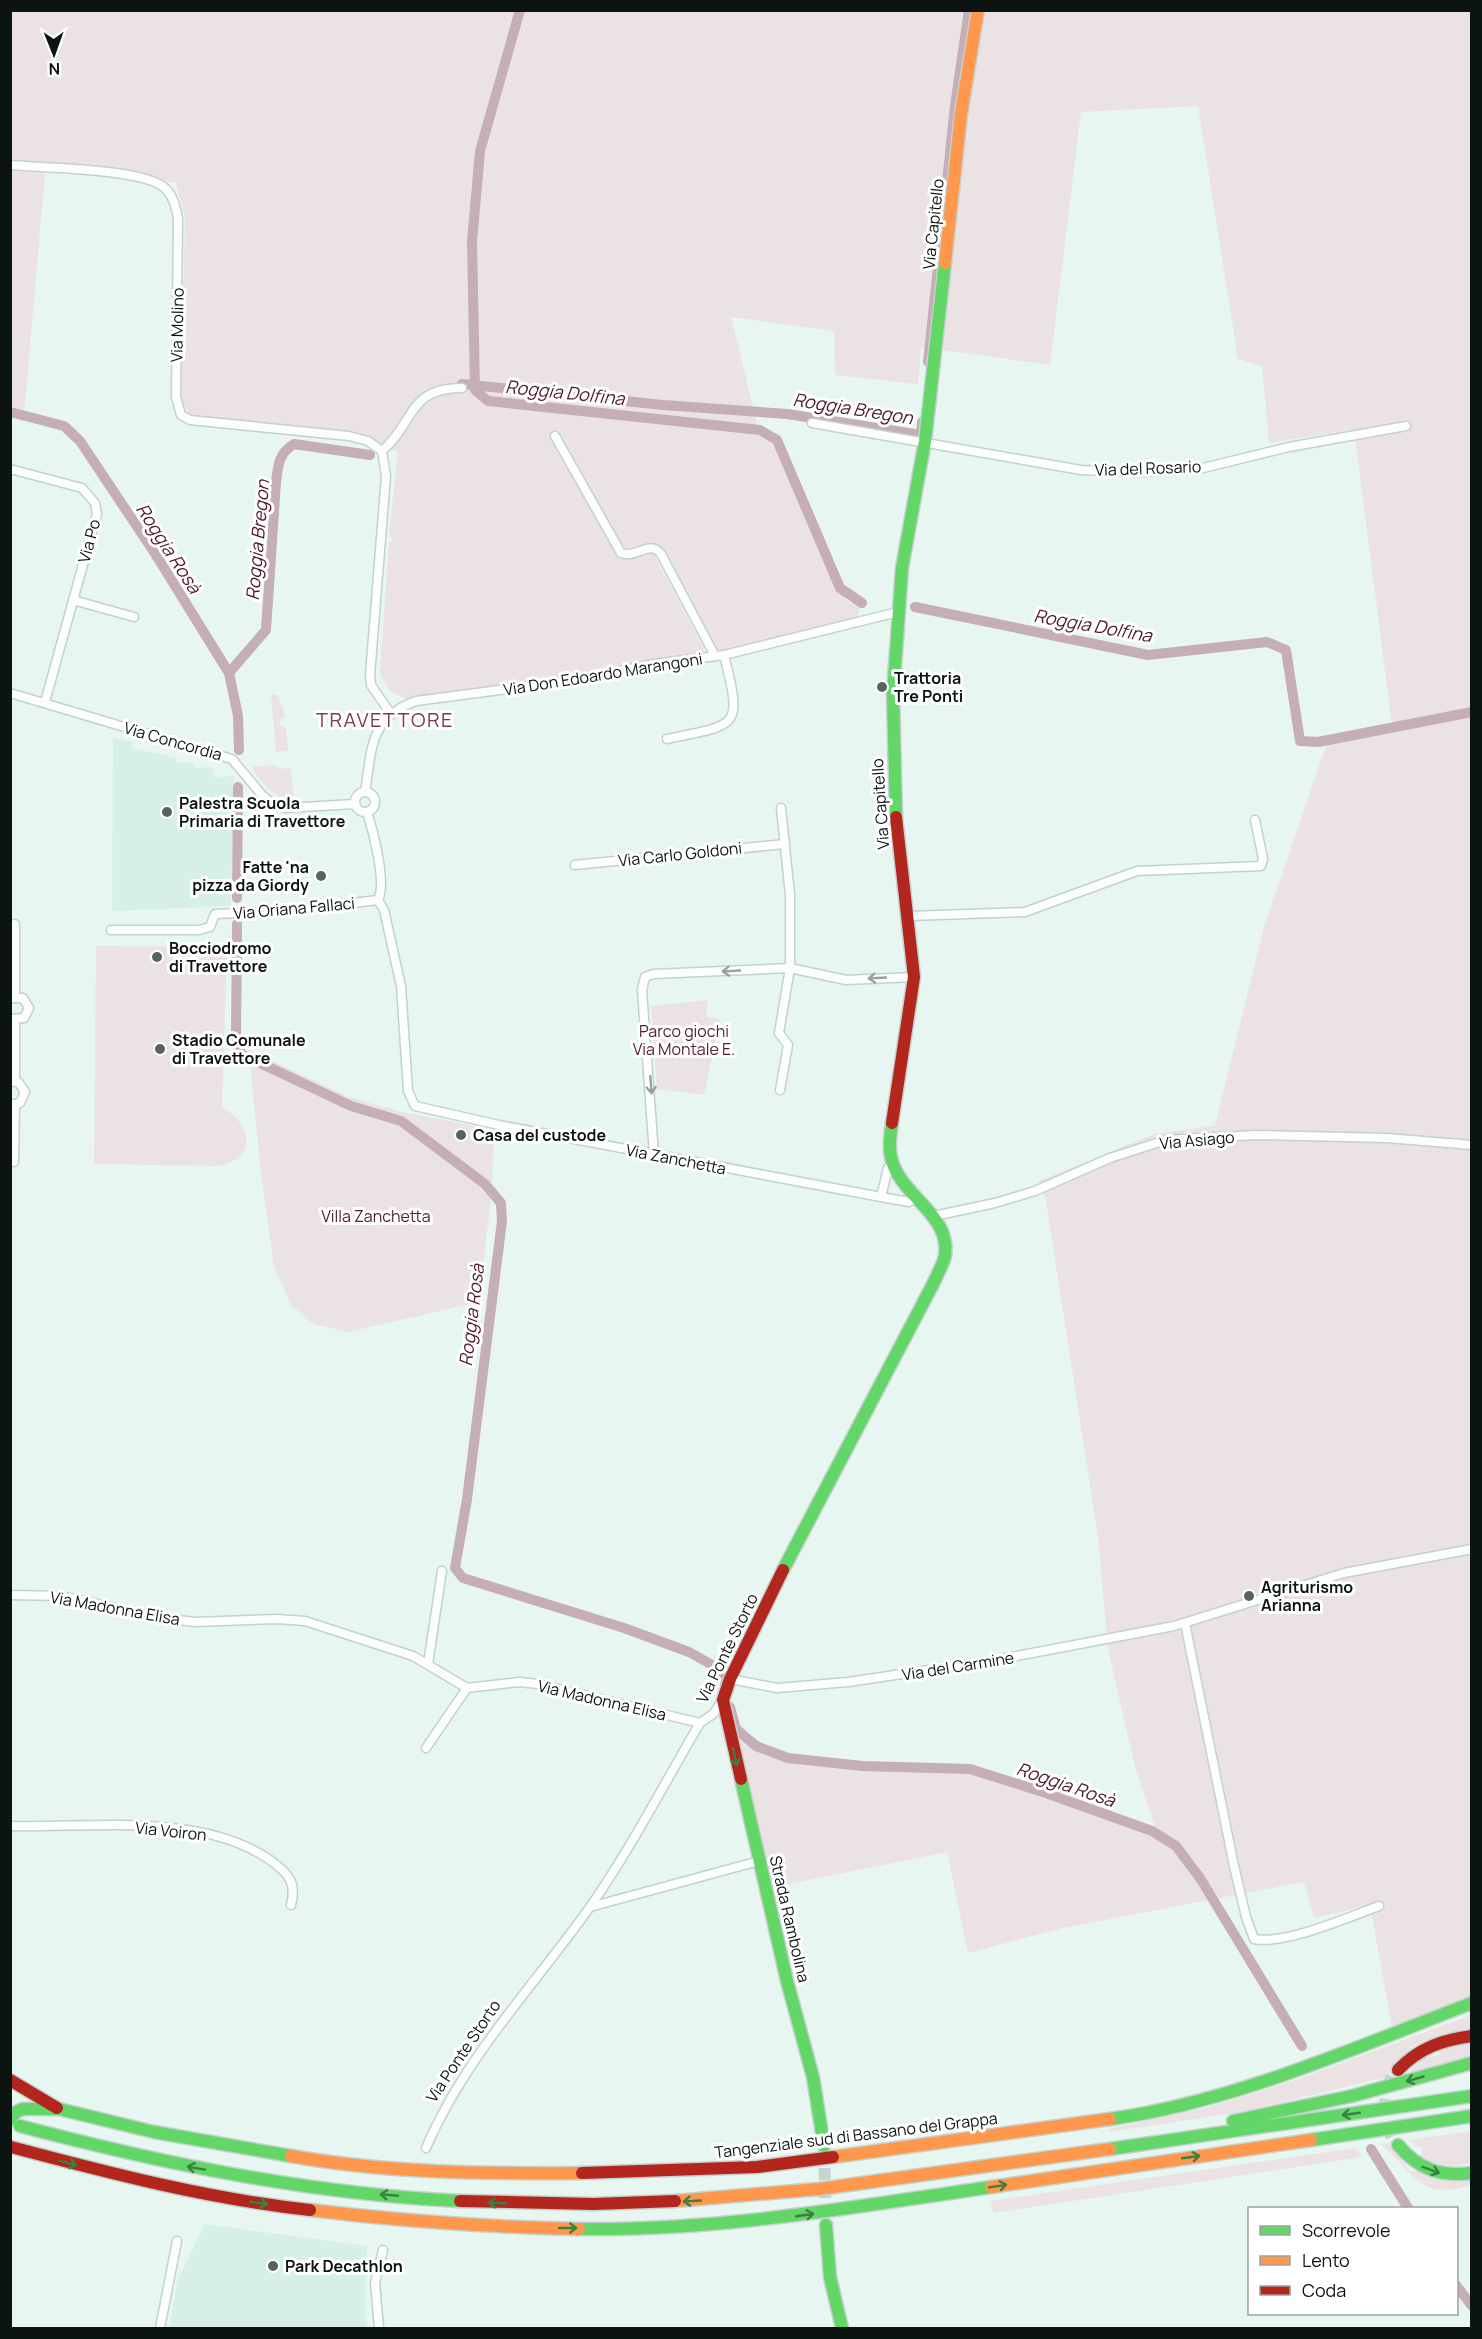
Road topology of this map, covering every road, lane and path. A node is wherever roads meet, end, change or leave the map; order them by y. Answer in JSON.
{"nodes":[{"id":1,"x":978,"y":10,"type":"edge"},
{"id":2,"x":10,"y":165,"type":"edge"},
{"id":3,"x":462,"y":388,"type":"dead end"},
{"id":4,"x":812,"y":423,"type":"dead end"},
{"id":5,"x":1406,"y":426,"type":"dead end"},
{"id":6,"x":555,"y":436,"type":"dead end"},
{"id":7,"x":925,"y":441,"type":"junction"},
{"id":8,"x":382,"y":451,"type":"junction"},
{"id":9,"x":10,"y":469,"type":"edge"},
{"id":10,"x":73,"y":600,"type":"junction"},
{"id":11,"x":898,"y":612,"type":"junction"},
{"id":12,"x":134,"y":617,"type":"dead end"},
{"id":13,"x":719,"y":656,"type":"junction"},
{"id":14,"x":10,"y":693,"type":"edge"},
{"id":15,"x":45,"y":702,"type":"junction"},
{"id":16,"x":391,"y":714,"type":"junction"},
{"id":17,"x":667,"y":739,"type":"dead end"},
{"id":18,"x":365,"y":792,"type":"junction"},
{"id":19,"x":355,"y":804,"type":"junction"},
{"id":20,"x":781,"y":808,"type":"dead end"},
{"id":21,"x":367,"y":812,"type":"junction"},
{"id":22,"x":1255,"y":820,"type":"dead end"},
{"id":23,"x":785,"y":844,"type":"junction"},
{"id":24,"x":575,"y":865,"type":"dead end"},
{"id":25,"x":378,"y":900,"type":"junction"},
{"id":26,"x":909,"y":916,"type":"junction"},
{"id":27,"x":15,"y":924,"type":"dead end"},
{"id":28,"x":111,"y":930,"type":"dead end"},
{"id":29,"x":790,"y":968,"type":"junction"},
{"id":30,"x":914,"y":977,"type":"junction"},
{"id":31,"x":13,"y":997,"type":"edge"},
{"id":32,"x":13,"y":1020,"type":"edge"},
{"id":33,"x":13,"y":1081,"type":"edge"},
{"id":34,"x":780,"y":1090,"type":"dead end"},
{"id":35,"x":13,"y":1105,"type":"edge"},
{"id":36,"x":1472,"y":1145,"type":"edge"},
{"id":37,"x":654,"y":1155,"type":"junction"},
{"id":38,"x":14,"y":1162,"type":"dead end"},
{"id":39,"x":893,"y":1164,"type":"junction"},
{"id":40,"x":881,"y":1197,"type":"junction"},
{"id":41,"x":916,"y":1198,"type":"junction"},
{"id":42,"x":934,"y":1216,"type":"junction"},
{"id":43,"x":1472,"y":1549,"type":"edge"},
{"id":44,"x":442,"y":1571,"type":"dead end"},
{"id":45,"x":10,"y":1595,"type":"edge"},
{"id":46,"x":1185,"y":1623,"type":"junction"},
{"id":47,"x":428,"y":1664,"type":"junction"},
{"id":48,"x":730,"y":1679,"type":"junction"},
{"id":49,"x":467,"y":1688,"type":"junction"},
{"id":50,"x":723,"y":1700,"type":"junction"},
{"id":51,"x":700,"y":1723,"type":"junction"},
{"id":52,"x":426,"y":1748,"type":"dead end"},
{"id":53,"x":10,"y":1826,"type":"edge"},
{"id":54,"x":759,"y":1862,"type":"junction"},
{"id":55,"x":291,"y":1905,"type":"dead end"},
{"id":56,"x":1379,"y":1906,"type":"dead end"},
{"id":57,"x":590,"y":1907,"type":"junction"},
{"id":58,"x":1469,"y":2005,"type":"edge"},
{"id":59,"x":1472,"y":2036,"type":"edge"},
{"id":60,"x":1472,"y":2063,"type":"edge"},
{"id":61,"x":1398,"y":2070,"type":"tunnel mouth"},
{"id":62,"x":10,"y":2080,"type":"edge"},
{"id":63,"x":1472,"y":2096,"type":"edge"},
{"id":64,"x":59,"y":2109,"type":"junction"},
{"id":65,"x":1472,"y":2116,"type":"edge"},
{"id":66,"x":15,"y":2119,"type":"edge"},
{"id":67,"x":1398,"y":2145,"type":"tunnel mouth"},
{"id":68,"x":824,"y":2146,"type":"tunnel mouth"},
{"id":69,"x":12,"y":2147,"type":"edge"},
{"id":70,"x":426,"y":2148,"type":"dead end"},
{"id":71,"x":1472,"y":2173,"type":"edge"},
{"id":72,"x":751,"y":2197,"type":"junction"},
{"id":73,"x":826,"y":2225,"type":"tunnel mouth"},
{"id":74,"x":177,"y":2241,"type":"dead end"},
{"id":75,"x":383,"y":2250,"type":"dead end"},
{"id":76,"x":160,"y":2328,"type":"edge"},
{"id":77,"x":379,"y":2328,"type":"edge"},
{"id":78,"x":842,"y":2328,"type":"edge"}],
"edges":[{"from":1,"to":7,"type":"main road","name":"Via Capitello"},
{"from":2,"to":8,"type":"street","name":"Via Molino"},
{"from":3,"to":8,"type":"street"},
{"from":4,"to":7,"type":"street"},
{"from":5,"to":7,"type":"street","name":"Via del Rosario"},
{"from":6,"to":13,"type":"street"},
{"from":7,"to":11,"type":"main road","name":"Via Capitello"},
{"from":8,"to":16,"type":"street"},
{"from":9,"to":10,"type":"street","name":"Via Po"},
{"from":10,"to":12,"type":"street"},
{"from":10,"to":15,"type":"street","name":"Via Po"},
{"from":11,"to":13,"type":"street","name":"Via Don Edoardo Marangoni"},
{"from":11,"to":26,"type":"main road","name":"Via Capitello"},
{"from":13,"to":16,"type":"street","name":"Via Don Edoardo Marangoni"},
{"from":13,"to":17,"type":"street"},
{"from":14,"to":15,"type":"street","name":"Via Concordia"},
{"from":15,"to":19,"type":"street","name":"Via Concordia"},
{"from":16,"to":18,"type":"street","name":"Via Don Edoardo Marangoni"},
{"from":18,"to":19,"type":"street"},
{"from":18,"to":21,"type":"street"},
{"from":19,"to":21,"type":"street"},
{"from":20,"to":23,"type":"street"},
{"from":21,"to":25,"type":"street","name":"Via Zanchetta"},
{"from":22,"to":26,"type":"street"},
{"from":23,"to":24,"type":"street","name":"Via Carlo Goldoni"},
{"from":23,"to":29,"type":"street"},
{"from":25,"to":28,"type":"street","name":"Via Oriana Fallaci"},
{"from":25,"to":37,"type":"street","name":"Via Zanchetta"},
{"from":26,"to":30,"type":"main road","name":"Via Capitello"},
{"from":27,"to":31,"type":"street"},
{"from":30,"to":29,"type":"street","one_way":true},
{"from":29,"to":34,"type":"street"},
{"from":29,"to":37,"type":"street","one_way":true},
{"from":30,"to":39,"type":"main road","name":"Via Capitello"},
{"from":31,"to":32,"type":"street"},
{"from":32,"to":33,"type":"street"},
{"from":33,"to":35,"type":"street"},
{"from":35,"to":38,"type":"street"},
{"from":36,"to":42,"type":"street","name":"Via Asiago"},
{"from":37,"to":40,"type":"street","name":"Via Zanchetta"},
{"from":39,"to":40,"type":"street","name":"Via Capitello"},
{"from":39,"to":41,"type":"main road","name":"Via Capitello"},
{"from":40,"to":41,"type":"street","name":"Via Zanchetta"},
{"from":41,"to":42,"type":"main road","name":"Via Ponte Storto"},
{"from":42,"to":48,"type":"main road","name":"Via Ponte Storto"},
{"from":43,"to":46,"type":"street","name":"Via del Carmine"},
{"from":44,"to":47,"type":"street"},
{"from":45,"to":47,"type":"street","name":"Via Madonna Elisa"},
{"from":46,"to":48,"type":"street","name":"Via del Carmine"},
{"from":46,"to":56,"type":"street"},
{"from":47,"to":49,"type":"street","name":"Via Madonna Elisa"},
{"from":48,"to":50,"type":"main road","name":"Via Ponte Storto"},
{"from":49,"to":51,"type":"street","name":"Via Madonna Elisa"},
{"from":49,"to":52,"type":"street"},
{"from":50,"to":51,"type":"street","name":"Via Ponte Storto"},
{"from":50,"to":54,"type":"main road","name":"Strada Rambolina","one_way":true},
{"from":51,"to":57,"type":"street","name":"Via Ponte Storto"},
{"from":53,"to":55,"type":"street","name":"Via Voiron"},
{"from":54,"to":57,"type":"street"},
{"from":54,"to":68,"type":"main road","name":"Strada Rambolina"},
{"from":57,"to":70,"type":"street","name":"Via Ponte Storto"},
{"from":58,"to":64,"type":"main road","name":"Tangenziale sud di Bassano del Grappa"},
{"from":59,"to":61,"type":"main road"},
{"from":60,"to":72,"type":"main road","one_way":true},
{"from":62,"to":64,"type":"main road","name":"Tangenziale sud di Bassano del Grappa"},
{"from":63,"to":72,"type":"main road","one_way":true},
{"from":64,"to":66,"type":"main road","name":"Tangenziale sud di Bassano del Grappa"},
{"from":69,"to":65,"type":"main road","one_way":true},
{"from":72,"to":66,"type":"main road","one_way":true},
{"from":67,"to":71,"type":"main road","one_way":true},
{"from":73,"to":78,"type":"main road"},
{"from":74,"to":76,"type":"street"},
{"from":75,"to":77,"type":"street"}]}
